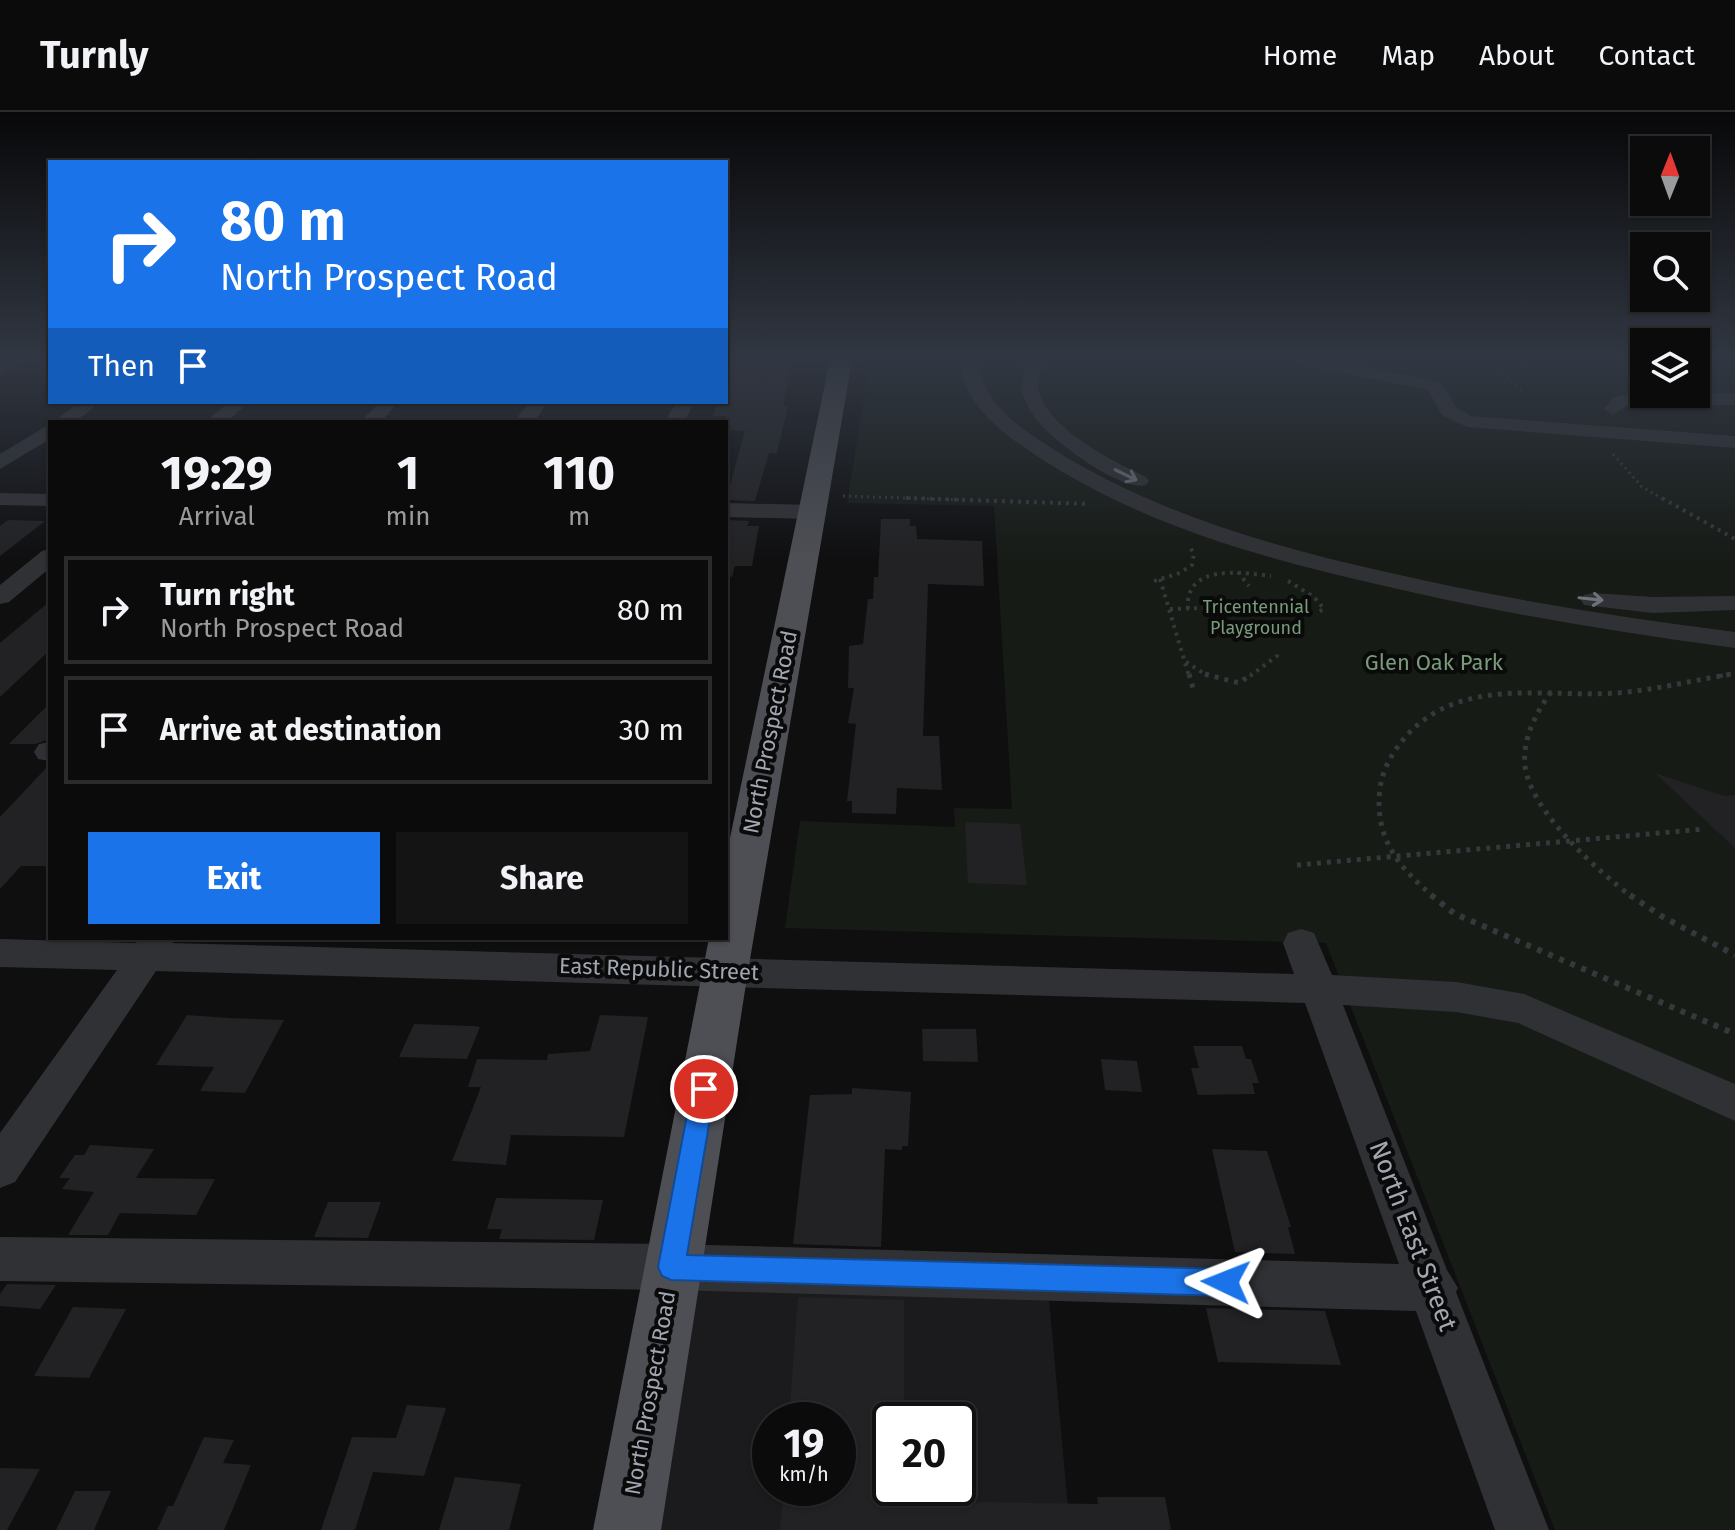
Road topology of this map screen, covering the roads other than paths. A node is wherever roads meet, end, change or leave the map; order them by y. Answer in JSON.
{"nodes":[{"id":1,"x":828,"y":426,"type":"edge"},
{"id":2,"x":1009,"y":426,"type":"edge"},
{"id":3,"x":1055,"y":426,"type":"edge"},
{"id":4,"x":1544,"y":426,"type":"edge"},
{"id":5,"x":1681,"y":426,"type":"edge"},
{"id":6,"x":48,"y":431,"type":"edge"},
{"id":7,"x":1645,"y":433,"type":"junction"},
{"id":8,"x":1735,"y":440,"type":"edge"},
{"id":9,"x":1735,"y":458,"type":"edge"},
{"id":10,"x":0,"y":463,"type":"edge"},
{"id":11,"x":0,"y":499,"type":"edge"},
{"id":12,"x":48,"y":500,"type":"edge"},
{"id":13,"x":812,"y":504,"type":"junction"},
{"id":14,"x":728,"y":510,"type":"edge"},
{"id":15,"x":48,"y":558,"type":"edge"},
{"id":16,"x":0,"y":597,"type":"edge"},
{"id":17,"x":1735,"y":603,"type":"edge"},
{"id":18,"x":1653,"y":605,"type":"junction"},
{"id":19,"x":1704,"y":636,"type":"junction"},
{"id":20,"x":1735,"y":640,"type":"edge"},
{"id":21,"x":1301,"y":943,"type":"dead end"},
{"id":22,"x":153,"y":947,"type":"edge"},
{"id":23,"x":0,"y":953,"type":"edge"},
{"id":24,"x":725,"y":971,"type":"junction"},
{"id":25,"x":1318,"y":989,"type":"junction"},
{"id":26,"x":1735,"y":1103,"type":"edge"},
{"id":27,"x":0,"y":1168,"type":"edge"},
{"id":28,"x":0,"y":1259,"type":"edge"},
{"id":29,"x":671,"y":1267,"type":"junction"},
{"id":30,"x":1434,"y":1288,"type":"junction"},
{"id":31,"x":627,"y":1530,"type":"edge"},
{"id":32,"x":1522,"y":1530,"type":"edge"}],
"edges":[{"from":1,"to":13,"type":"main road","name":"North Prospect Road"},
{"from":2,"to":19,"type":"street"},
{"from":3,"to":18,"type":"street","one_way":true},
{"from":4,"to":7,"type":"street"},
{"from":5,"to":8,"type":"street"},
{"from":6,"to":10,"type":"street"},
{"from":7,"to":8,"type":"street"},
{"from":7,"to":9,"type":"street"},
{"from":11,"to":12,"type":"street"},
{"from":13,"to":14,"type":"street"},
{"from":13,"to":24,"type":"main road","name":"North Prospect Road"},
{"from":15,"to":16,"type":"street"},
{"from":17,"to":18,"type":"street"},
{"from":18,"to":19,"type":"street"},
{"from":19,"to":20,"type":"street"},
{"from":21,"to":25,"type":"street","name":"North East Street"},
{"from":22,"to":23,"type":"street","name":"East Republic Street"},
{"from":22,"to":24,"type":"street","name":"East Republic Street"},
{"from":22,"to":27,"type":"street"},
{"from":24,"to":25,"type":"street","name":"East Republic Street"},
{"from":24,"to":29,"type":"main road","name":"North Prospect Road"},
{"from":25,"to":26,"type":"street","name":"East Republic Street"},
{"from":25,"to":30,"type":"street","name":"North East Street"},
{"from":28,"to":29,"type":"street"},
{"from":29,"to":30,"type":"street"},
{"from":29,"to":31,"type":"main road","name":"North Prospect Road"},
{"from":30,"to":32,"type":"street","name":"North East Street"}]}
